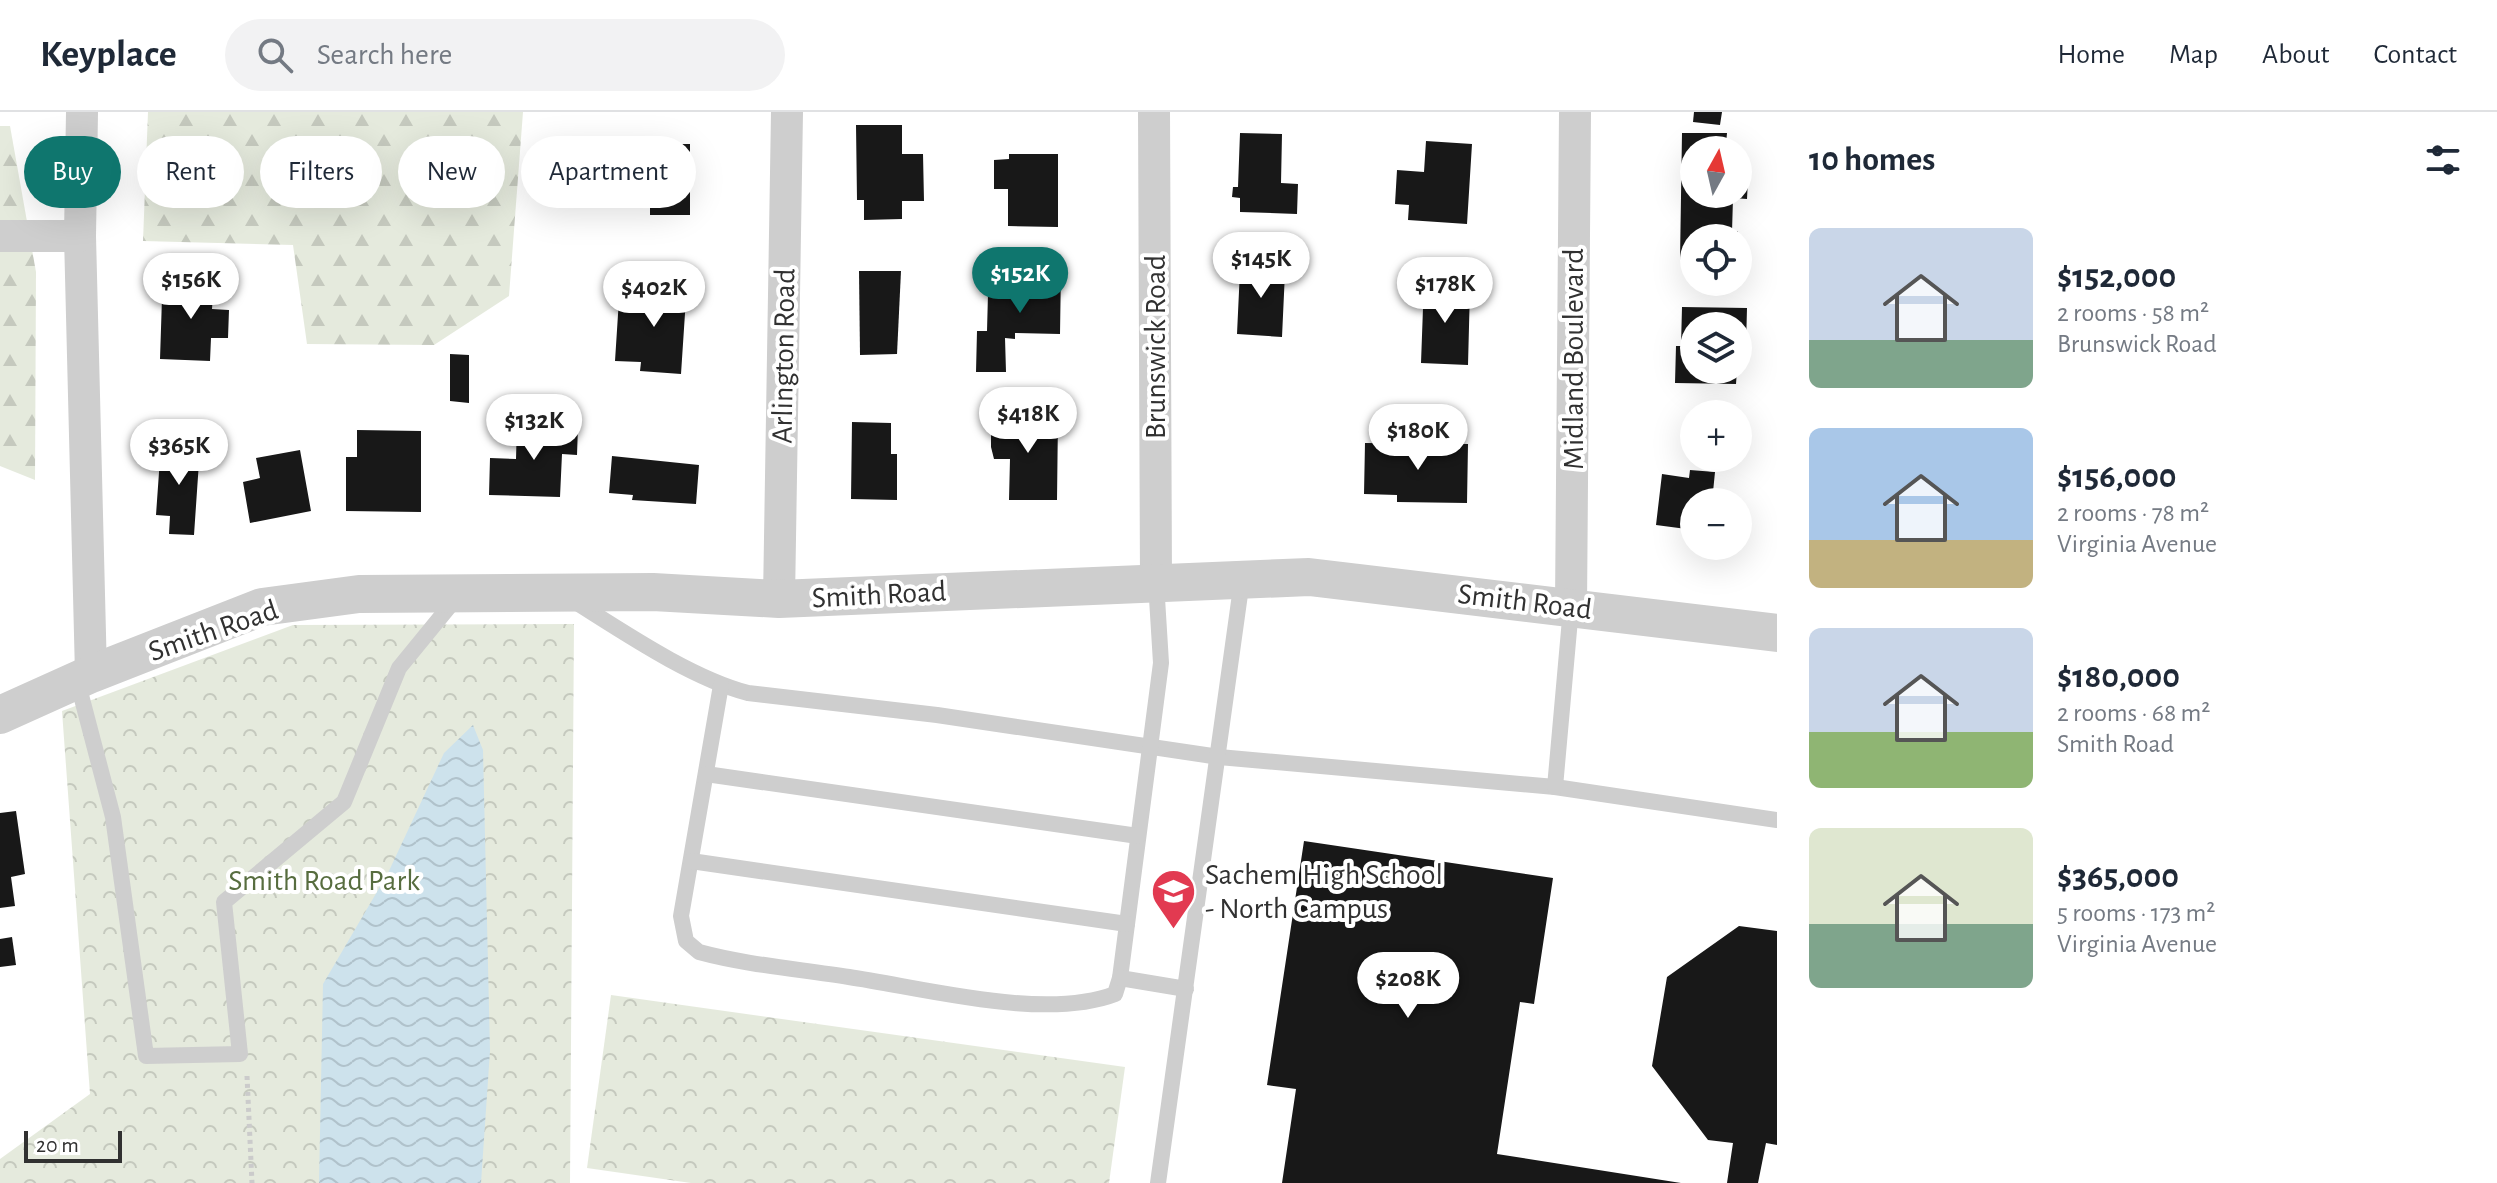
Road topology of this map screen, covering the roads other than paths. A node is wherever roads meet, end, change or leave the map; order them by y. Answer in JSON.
{"nodes":[{"id":1,"x":82,"y":112,"type":"edge"},
{"id":2,"x":787,"y":112,"type":"edge"},
{"id":3,"x":1154,"y":112,"type":"edge"},
{"id":4,"x":1575,"y":112,"type":"edge"},
{"id":5,"x":0,"y":236,"type":"edge"},
{"id":6,"x":80,"y":236,"type":"junction"},
{"id":7,"x":1242,"y":579,"type":"junction"},
{"id":8,"x":1156,"y":581,"type":"junction"},
{"id":9,"x":461,"y":592,"type":"junction"},
{"id":10,"x":559,"y":592,"type":"junction"},
{"id":11,"x":779,"y":599,"type":"junction"},
{"id":12,"x":1571,"y":606,"type":"junction"},
{"id":13,"x":1777,"y":633,"type":"edge"},
{"id":14,"x":84,"y":677,"type":"junction"},
{"id":15,"x":721,"y":685,"type":"junction"},
{"id":16,"x":0,"y":715,"type":"edge"},
{"id":17,"x":1149,"y":746,"type":"junction"},
{"id":18,"x":1219,"y":757,"type":"junction"},
{"id":19,"x":706,"y":774,"type":"junction"},
{"id":20,"x":1555,"y":787,"type":"junction"},
{"id":21,"x":1777,"y":820,"type":"edge"},
{"id":22,"x":1138,"y":836,"type":"junction"},
{"id":23,"x":691,"y":861,"type":"junction"},
{"id":24,"x":1127,"y":924,"type":"junction"},
{"id":25,"x":1120,"y":978,"type":"junction"},
{"id":26,"x":1186,"y":989,"type":"junction"},
{"id":27,"x":1158,"y":1183,"type":"edge"}],
"edges":[{"from":1,"to":6,"type":"street"},
{"from":2,"to":11,"type":"street","name":"Arlington Road"},
{"from":3,"to":8,"type":"street","name":"Brunswick Road"},
{"from":4,"to":12,"type":"street","name":"Midland Boulevard"},
{"from":5,"to":6,"type":"street"},
{"from":6,"to":14,"type":"street"},
{"from":7,"to":8,"type":"street","name":"Smith Road"},
{"from":7,"to":12,"type":"street","name":"Smith Road"},
{"from":7,"to":18,"type":"lane"},
{"from":8,"to":11,"type":"street","name":"Smith Road"},
{"from":8,"to":17,"type":"lane"},
{"from":9,"to":10,"type":"street","name":"Smith Road"},
{"from":9,"to":14,"type":"street","name":"Smith Road"},
{"from":9,"to":14,"type":"lane"},
{"from":10,"to":11,"type":"street","name":"Smith Road"},
{"from":10,"to":15,"type":"lane"},
{"from":12,"to":13,"type":"street","name":"Smith Road"},
{"from":12,"to":20,"type":"lane"},
{"from":14,"to":16,"type":"street","name":"Smith Road"},
{"from":15,"to":17,"type":"lane"},
{"from":15,"to":19,"type":"lane"},
{"from":17,"to":18,"type":"lane"},
{"from":17,"to":22,"type":"lane"},
{"from":18,"to":20,"type":"lane"},
{"from":18,"to":26,"type":"lane"},
{"from":19,"to":22,"type":"lane"},
{"from":19,"to":23,"type":"lane"},
{"from":20,"to":21,"type":"lane"},
{"from":22,"to":24,"type":"lane"},
{"from":23,"to":24,"type":"lane"},
{"from":23,"to":25,"type":"lane"},
{"from":24,"to":25,"type":"lane"},
{"from":25,"to":26,"type":"lane"},
{"from":26,"to":27,"type":"lane"}]}
